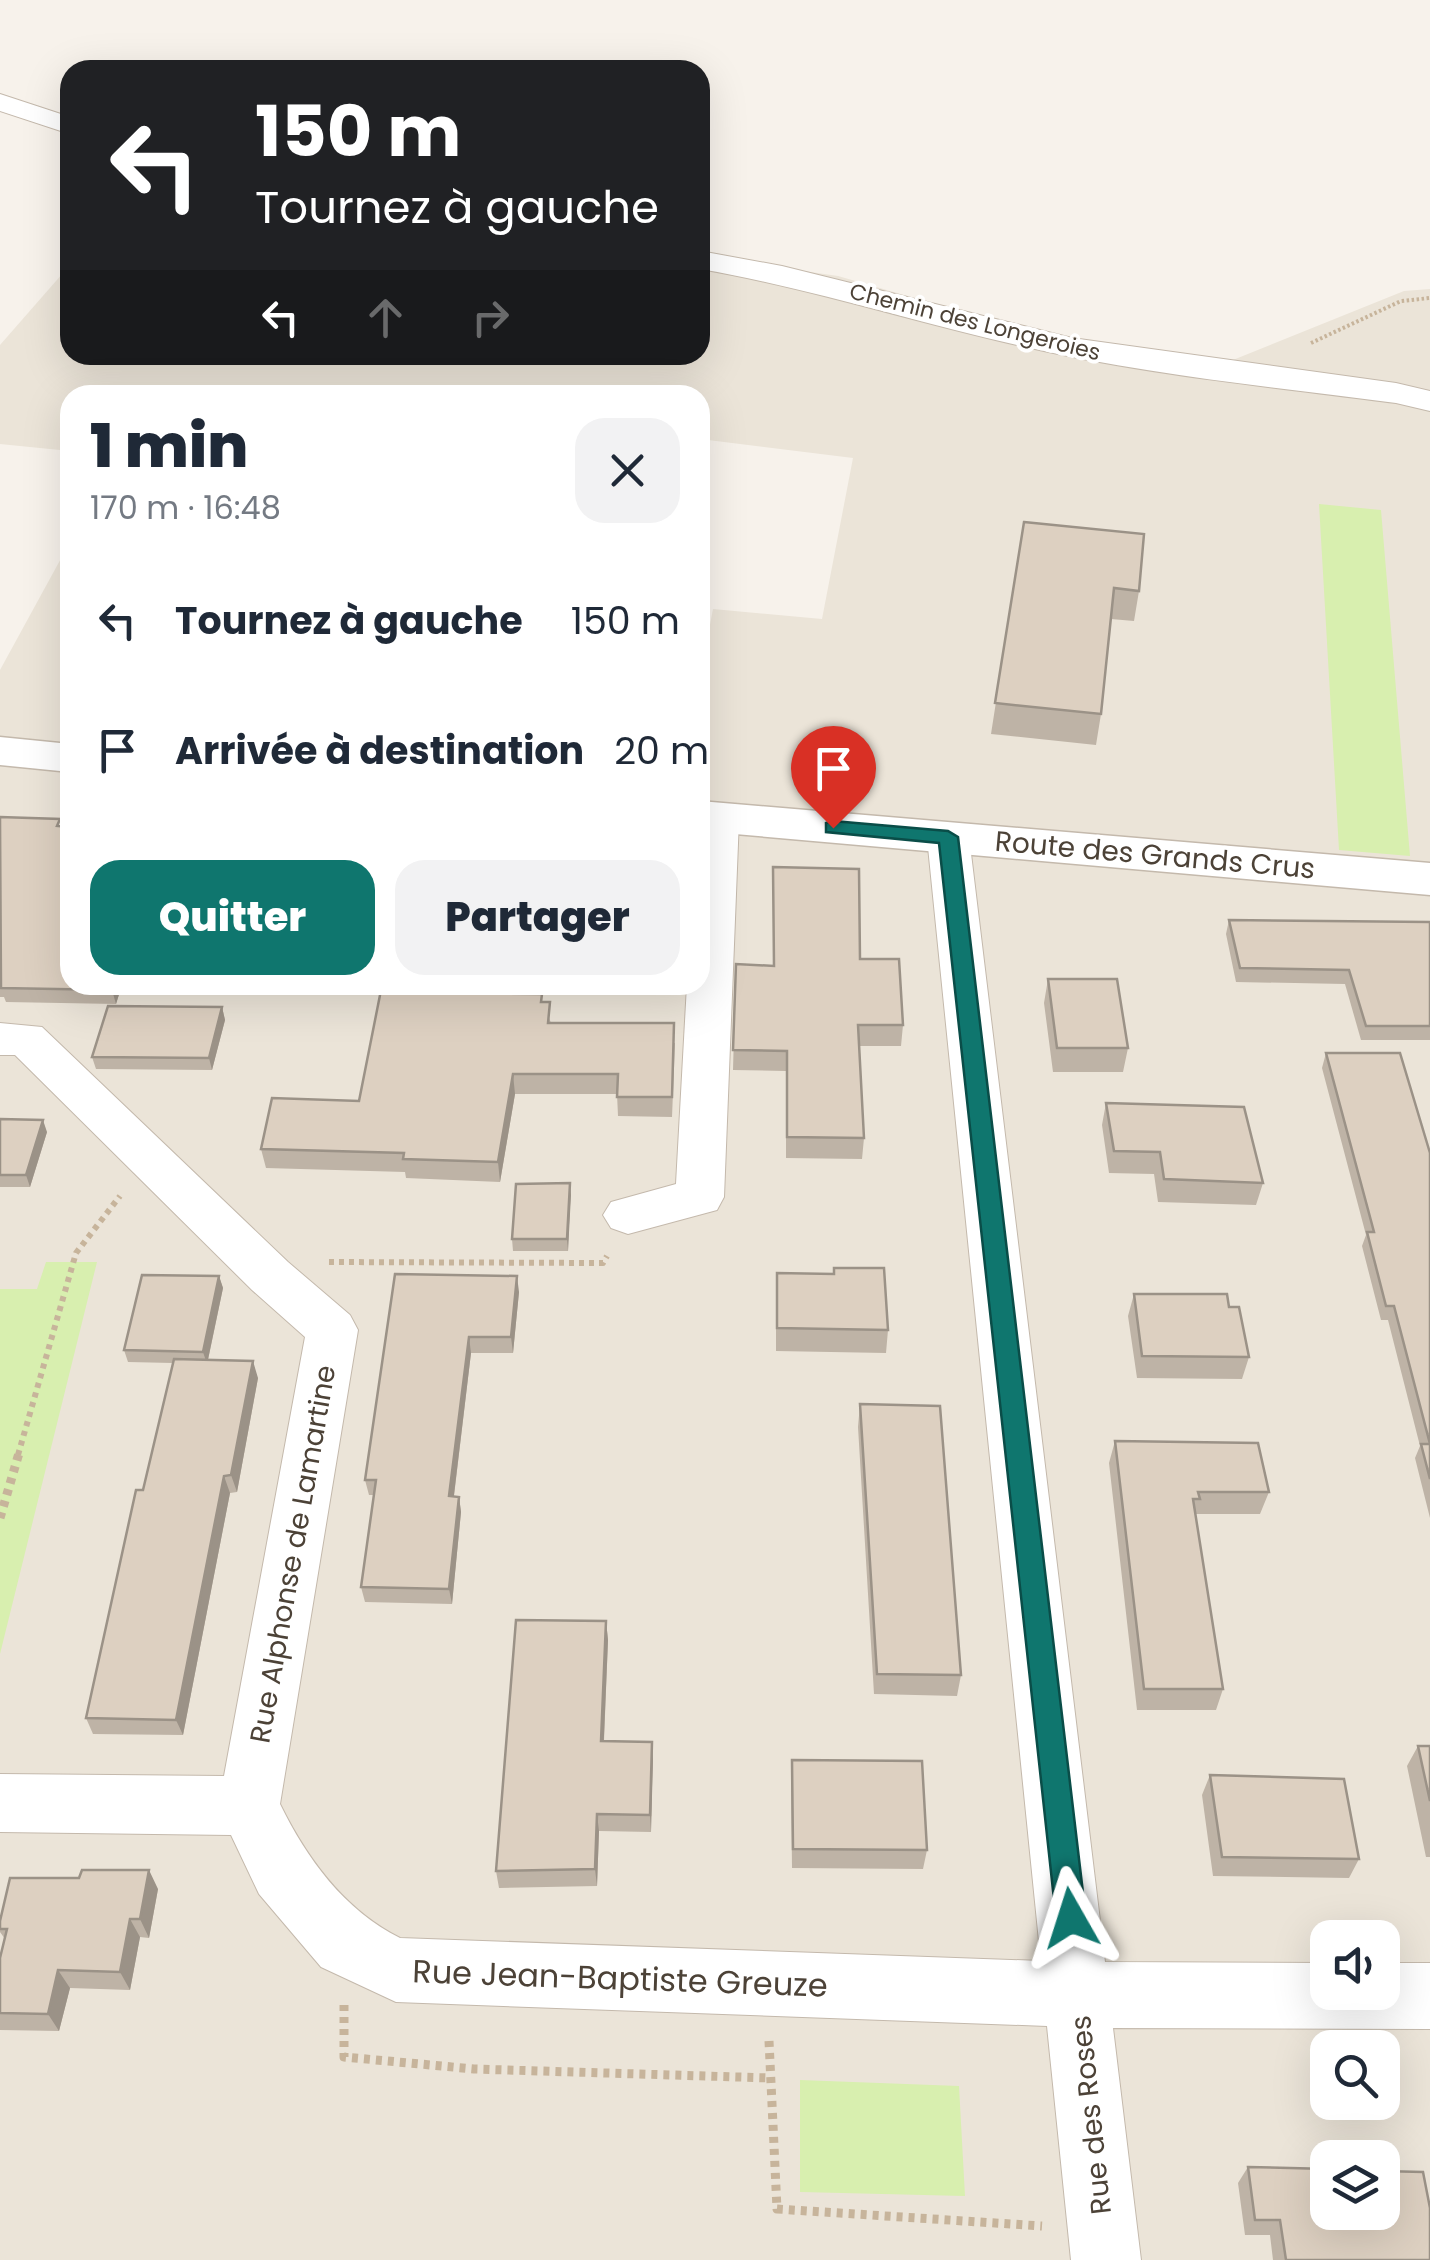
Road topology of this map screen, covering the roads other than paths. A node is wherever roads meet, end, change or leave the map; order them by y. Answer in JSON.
{"nodes":[{"id":1,"x":0,"y":102,"type":"edge"},
{"id":2,"x":60,"y":123,"type":"edge"},
{"id":3,"x":710,"y":262,"type":"edge"},
{"id":4,"x":1430,"y":401,"type":"edge"},
{"id":5,"x":0,"y":751,"type":"edge"},
{"id":6,"x":60,"y":757,"type":"edge"},
{"id":7,"x":710,"y":817,"type":"edge"},
{"id":8,"x":948,"y":837,"type":"junction"},
{"id":9,"x":1430,"y":879,"type":"edge"},
{"id":10,"x":704,"y":995,"type":"edge"},
{"id":11,"x":0,"y":1039,"type":"edge"},
{"id":12,"x":628,"y":1214,"type":"road end"},
{"id":13,"x":0,"y":1804,"type":"edge"},
{"id":14,"x":248,"y":1806,"type":"junction"},
{"id":15,"x":1080,"y":1996,"type":"junction"},
{"id":16,"x":1430,"y":1996,"type":"edge"},
{"id":17,"x":1104,"y":2245,"type":"edge"}],
"edges":[{"from":1,"to":2,"type":"street"},
{"from":3,"to":4,"type":"street","name":"Chemin des Longeroies"},
{"from":5,"to":6,"type":"street"},
{"from":7,"to":8,"type":"street","name":"Route des Grands Crus"},
{"from":8,"to":9,"type":"street","name":"Route des Grands Crus"},
{"from":8,"to":15,"type":"street","name":"Rue des Roses"},
{"from":10,"to":12,"type":"street"},
{"from":11,"to":14,"type":"street","name":"Rue Alphonse de Lamartine"},
{"from":13,"to":14,"type":"street"},
{"from":14,"to":15,"type":"street","name":"Rue Jean-Baptiste Greuze"},
{"from":15,"to":16,"type":"street","name":"Rue Jean-Baptiste Greuze"},
{"from":15,"to":17,"type":"street","name":"Rue des Roses"}]}
